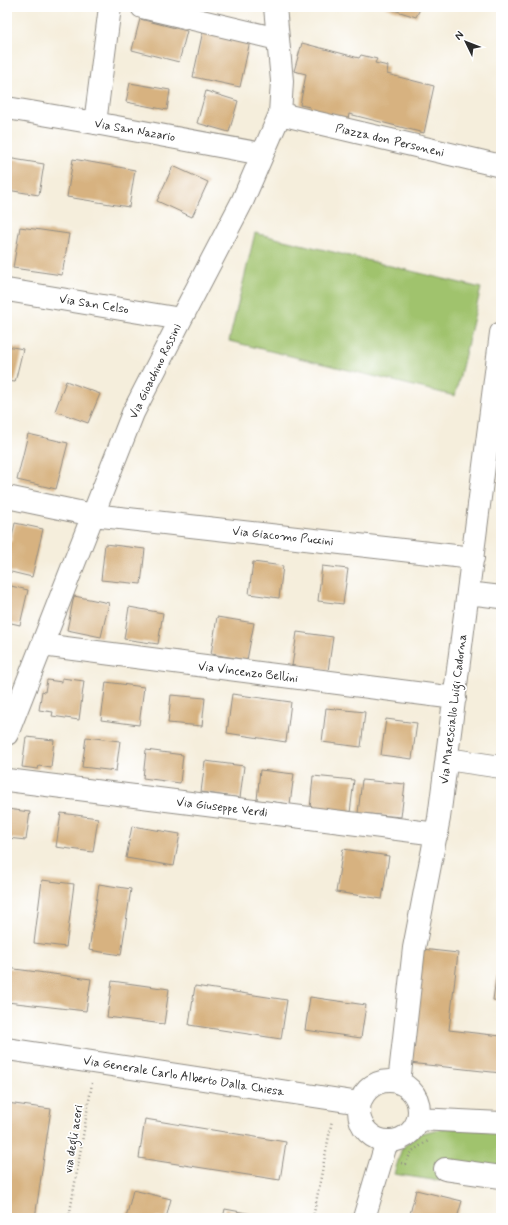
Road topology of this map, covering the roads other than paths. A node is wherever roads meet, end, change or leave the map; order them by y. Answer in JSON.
{"nodes":[{"id":1,"x":110,"y":7,"type":"edge"},
{"id":2,"x":142,"y":7,"type":"edge"},
{"id":3,"x":275,"y":7,"type":"edge"},
{"id":4,"x":278,"y":39,"type":"junction"},
{"id":5,"x":7,"y":108,"type":"edge"},
{"id":6,"x":280,"y":114,"type":"junction"},
{"id":7,"x":96,"y":123,"type":"junction"},
{"id":8,"x":262,"y":154,"type":"junction"},
{"id":9,"x":501,"y":166,"type":"edge"},
{"id":10,"x":7,"y":290,"type":"edge"},
{"id":11,"x":181,"y":318,"type":"junction"},
{"id":12,"x":500,"y":346,"type":"edge"},
{"id":13,"x":7,"y":497,"type":"edge"},
{"id":14,"x":93,"y":515,"type":"junction"},
{"id":15,"x":473,"y":558,"type":"junction"},
{"id":16,"x":468,"y":593,"type":"junction"},
{"id":17,"x":501,"y":597,"type":"edge"},
{"id":18,"x":42,"y":645,"type":"junction"},
{"id":19,"x":455,"y":698,"type":"junction"},
{"id":20,"x":7,"y":734,"type":"edge"},
{"id":21,"x":447,"y":759,"type":"junction"},
{"id":22,"x":501,"y":767,"type":"edge"},
{"id":23,"x":7,"y":780,"type":"edge"},
{"id":24,"x":437,"y":834,"type":"junction"},
{"id":25,"x":7,"y":1049,"type":"edge"},
{"id":26,"x":399,"y":1083,"type":"junction"},
{"id":27,"x":360,"y":1103,"type":"junction"},
{"id":28,"x":418,"y":1119,"type":"junction"},
{"id":29,"x":501,"y":1123,"type":"edge"},
{"id":30,"x":384,"y":1151,"type":"junction"},
{"id":31,"x":445,"y":1169,"type":"dead end"},
{"id":32,"x":501,"y":1177,"type":"edge"},
{"id":33,"x":364,"y":1218,"type":"edge"}],
"edges":[{"from":1,"to":7,"type":"street"},
{"from":2,"to":4,"type":"street"},
{"from":3,"to":4,"type":"street","name":"Via Gioachino Rossini"},
{"from":4,"to":6,"type":"street","name":"Via Gioachino Rossini"},
{"from":5,"to":7,"type":"street","name":"Via San Nazario"},
{"from":6,"to":8,"type":"street","name":"Via Gioachino Rossini"},
{"from":6,"to":9,"type":"street","name":"Piazza don Personeni"},
{"from":7,"to":8,"type":"street","name":"Via San Nazario"},
{"from":8,"to":11,"type":"street","name":"Via Gioachino Rossini"},
{"from":10,"to":11,"type":"street","name":"Via San Celso"},
{"from":11,"to":14,"type":"street","name":"Via Gioachino Rossini"},
{"from":12,"to":15,"type":"street","name":"Via Maresciallo Luigi Cadorna"},
{"from":13,"to":14,"type":"street","name":"Via Giacomo Puccini"},
{"from":14,"to":15,"type":"street","name":"Via Giacomo Puccini"},
{"from":14,"to":18,"type":"street","name":"Via Gioachino Rossini"},
{"from":15,"to":16,"type":"street","name":"Via Maresciallo Luigi Cadorna"},
{"from":16,"to":17,"type":"street"},
{"from":16,"to":19,"type":"street","name":"Via Maresciallo Luigi Cadorna"},
{"from":18,"to":19,"type":"street","name":"Via Vincenzo Bellini"},
{"from":18,"to":20,"type":"street","name":"Via Gioachino Rossini"},
{"from":19,"to":21,"type":"street","name":"Via Maresciallo Luigi Cadorna"},
{"from":21,"to":22,"type":"street"},
{"from":21,"to":24,"type":"street","name":"Via Maresciallo Luigi Cadorna"},
{"from":23,"to":24,"type":"street","name":"Via Giuseppe Verdi"},
{"from":24,"to":26,"type":"street","name":"Via Maresciallo Luigi Cadorna"},
{"from":25,"to":27,"type":"street","name":"Via Generale Carlo Alberto Dalla Chiesa"},
{"from":26,"to":27,"type":"street"},
{"from":26,"to":28,"type":"street"},
{"from":27,"to":30,"type":"street"},
{"from":28,"to":29,"type":"street"},
{"from":28,"to":30,"type":"street"},
{"from":30,"to":33,"type":"street"},
{"from":31,"to":32,"type":"street"}]}
